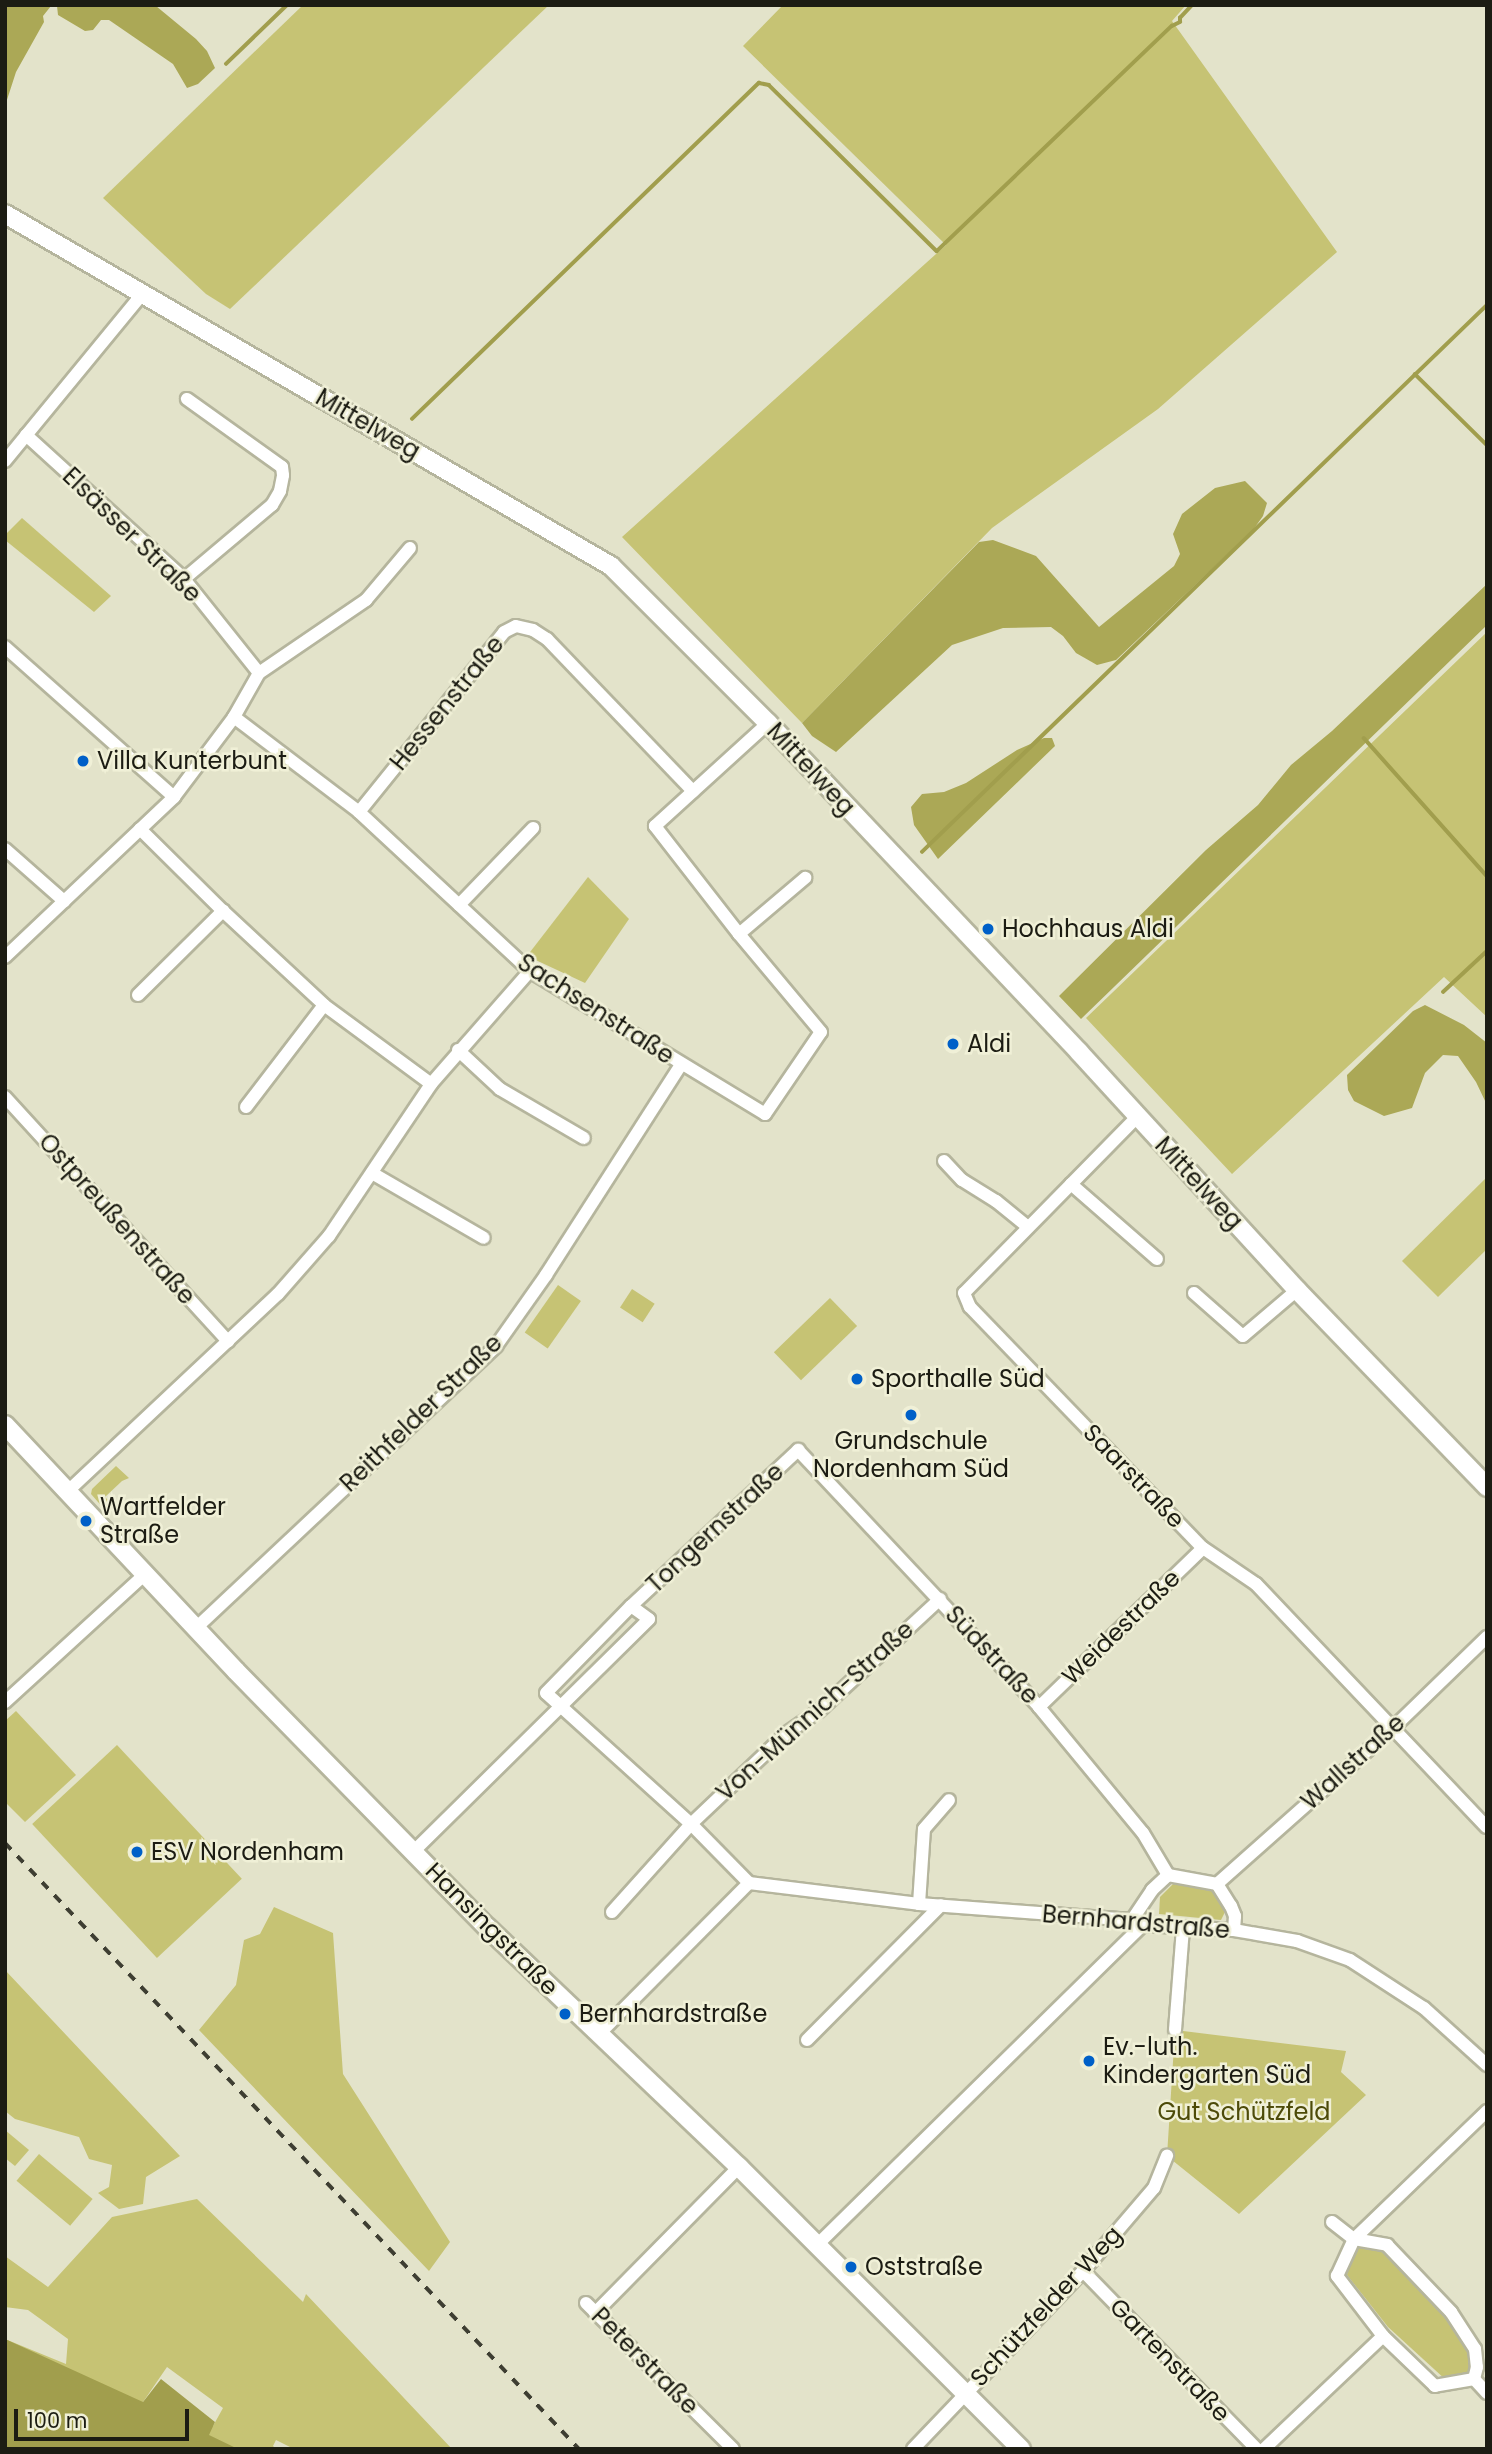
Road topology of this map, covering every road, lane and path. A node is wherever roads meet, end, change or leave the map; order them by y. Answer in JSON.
{"nodes":[{"id":1,"x":5,"y":214,"type":"edge"},
{"id":2,"x":142,"y":294,"type":"junction"},
{"id":3,"x":187,"y":399,"type":"dead end"},
{"id":4,"x":26,"y":435,"type":"junction"},
{"id":5,"x":5,"y":461,"type":"edge"},
{"id":6,"x":410,"y":548,"type":"dead end"},
{"id":7,"x":184,"y":579,"type":"junction"},
{"id":8,"x":5,"y":647,"type":"edge"},
{"id":9,"x":259,"y":674,"type":"junction"},
{"id":10,"x":234,"y":717,"type":"junction"},
{"id":11,"x":768,"y":723,"type":"junction"},
{"id":12,"x":693,"y":791,"type":"junction"},
{"id":13,"x":174,"y":797,"type":"junction"},
{"id":14,"x":359,"y":812,"type":"junction"},
{"id":15,"x":533,"y":828,"type":"dead end"},
{"id":16,"x":140,"y":829,"type":"junction"},
{"id":17,"x":5,"y":849,"type":"edge"},
{"id":18,"x":805,"y":878,"type":"dead end"},
{"id":19,"x":64,"y":901,"type":"junction"},
{"id":20,"x":459,"y":905,"type":"junction"},
{"id":21,"x":223,"y":911,"type":"junction"},
{"id":22,"x":739,"y":934,"type":"junction"},
{"id":23,"x":5,"y":957,"type":"edge"},
{"id":24,"x":530,"y":971,"type":"junction"},
{"id":25,"x":138,"y":995,"type":"dead end"},
{"id":26,"x":324,"y":1006,"type":"junction"},
{"id":27,"x":458,"y":1050,"type":"junction"},
{"id":28,"x":681,"y":1065,"type":"junction"},
{"id":29,"x":431,"y":1084,"type":"junction"},
{"id":30,"x":5,"y":1097,"type":"edge"},
{"id":31,"x":246,"y":1107,"type":"dead end"},
{"id":32,"x":1138,"y":1116,"type":"junction"},
{"id":33,"x":584,"y":1138,"type":"dead end"},
{"id":34,"x":944,"y":1161,"type":"dead end"},
{"id":35,"x":372,"y":1172,"type":"junction"},
{"id":36,"x":1071,"y":1184,"type":"junction"},
{"id":37,"x":1028,"y":1227,"type":"junction"},
{"id":38,"x":484,"y":1238,"type":"dead end"},
{"id":39,"x":1157,"y":1259,"type":"dead end"},
{"id":40,"x":1297,"y":1290,"type":"junction"},
{"id":41,"x":1194,"y":1293,"type":"dead end"},
{"id":42,"x":228,"y":1341,"type":"junction"},
{"id":43,"x":5,"y":1425,"type":"edge"},
{"id":44,"x":798,"y":1450,"type":"joint"},
{"id":45,"x":1487,"y":1487,"type":"edge"},
{"id":46,"x":68,"y":1491,"type":"junction"},
{"id":47,"x":1203,"y":1548,"type":"junction"},
{"id":48,"x":145,"y":1574,"type":"junction"},
{"id":49,"x":940,"y":1599,"type":"junction"},
{"id":50,"x":631,"y":1606,"type":"junction"},
{"id":51,"x":196,"y":1628,"type":"junction"},
{"id":52,"x":1487,"y":1637,"type":"edge"},
{"id":53,"x":5,"y":1702,"type":"edge"},
{"id":54,"x":562,"y":1706,"type":"junction"},
{"id":55,"x":1039,"y":1707,"type":"junction"},
{"id":56,"x":1393,"y":1728,"type":"junction"},
{"id":57,"x":949,"y":1800,"type":"dead end"},
{"id":58,"x":691,"y":1824,"type":"junction"},
{"id":59,"x":1487,"y":1828,"type":"edge"},
{"id":60,"x":414,"y":1851,"type":"junction"},
{"id":61,"x":1168,"y":1875,"type":"junction"},
{"id":62,"x":749,"y":1883,"type":"junction"},
{"id":63,"x":1217,"y":1884,"type":"junction"},
{"id":64,"x":919,"y":1904,"type":"junction"},
{"id":65,"x":941,"y":1905,"type":"junction"},
{"id":66,"x":612,"y":1912,"type":"dead end"},
{"id":67,"x":1137,"y":1923,"type":"junction"},
{"id":68,"x":1183,"y":1928,"type":"junction"},
{"id":69,"x":1234,"y":1930,"type":"junction"},
{"id":70,"x":1175,"y":2031,"type":"dead end"},
{"id":71,"x":599,"y":2034,"type":"junction"},
{"id":72,"x":807,"y":2040,"type":"dead end"},
{"id":73,"x":1487,"y":2065,"type":"edge"},
{"id":74,"x":1487,"y":2111,"type":"edge"},
{"id":75,"x":1167,"y":2156,"type":"dead end"},
{"id":76,"x":739,"y":2167,"type":"junction"},
{"id":77,"x":1332,"y":2222,"type":"dead end"},
{"id":78,"x":1354,"y":2239,"type":"junction"},
{"id":79,"x":817,"y":2245,"type":"junction"},
{"id":80,"x":1083,"y":2271,"type":"junction"},
{"id":81,"x":586,"y":2303,"type":"dead end"},
{"id":82,"x":595,"y":2314,"type":"junction"},
{"id":83,"x":1383,"y":2336,"type":"junction"},
{"id":84,"x":1479,"y":2368,"type":"edge"},
{"id":85,"x":965,"y":2391,"type":"junction"},
{"id":86,"x":1487,"y":2393,"type":"edge"},
{"id":87,"x":733,"y":2449,"type":"edge"},
{"id":88,"x":913,"y":2449,"type":"edge"},
{"id":89,"x":1021,"y":2449,"type":"edge"},
{"id":90,"x":1257,"y":2449,"type":"edge"},
{"id":91,"x":1264,"y":2449,"type":"edge"}],
"edges":[{"from":1,"to":2,"type":"street","name":"Mittelweg"},
{"from":2,"to":4,"type":"street"},
{"from":2,"to":11,"type":"street","name":"Mittelweg"},
{"from":3,"to":7,"type":"street"},
{"from":4,"to":5,"type":"street"},
{"from":4,"to":7,"type":"street","name":"Elsässer Straße"},
{"from":6,"to":9,"type":"street"},
{"from":7,"to":9,"type":"street","name":"Elsässer Straße"},
{"from":8,"to":13,"type":"street"},
{"from":9,"to":10,"type":"street"},
{"from":10,"to":13,"type":"street"},
{"from":10,"to":14,"type":"street","name":"Sachsenstraße"},
{"from":11,"to":12,"type":"street","name":"Sachsenstraße"},
{"from":11,"to":32,"type":"street","name":"Mittelweg"},
{"from":12,"to":14,"type":"street","name":"Hessenstraße"},
{"from":12,"to":22,"type":"street","name":"Sachsenstraße"},
{"from":13,"to":16,"type":"street"},
{"from":14,"to":20,"type":"street","name":"Sachsenstraße"},
{"from":15,"to":20,"type":"street"},
{"from":16,"to":19,"type":"street"},
{"from":16,"to":21,"type":"street"},
{"from":17,"to":19,"type":"street"},
{"from":18,"to":22,"type":"street"},
{"from":19,"to":23,"type":"street"},
{"from":20,"to":24,"type":"street","name":"Sachsenstraße"},
{"from":21,"to":25,"type":"street"},
{"from":21,"to":26,"type":"street"},
{"from":22,"to":28,"type":"street","name":"Sachsenstraße"},
{"from":24,"to":27,"type":"street"},
{"from":24,"to":28,"type":"street","name":"Sachsenstraße"},
{"from":26,"to":29,"type":"street"},
{"from":26,"to":31,"type":"street"},
{"from":27,"to":29,"type":"street"},
{"from":27,"to":33,"type":"street"},
{"from":28,"to":51,"type":"street","name":"Reithfelder Straße"},
{"from":29,"to":35,"type":"street"},
{"from":30,"to":42,"type":"street","name":"Ostpreußenstraße"},
{"from":32,"to":36,"type":"street","name":"Saarstraße"},
{"from":32,"to":40,"type":"street","name":"Mittelweg"},
{"from":34,"to":37,"type":"street"},
{"from":35,"to":38,"type":"street"},
{"from":35,"to":42,"type":"street"},
{"from":36,"to":37,"type":"street","name":"Saarstraße"},
{"from":36,"to":39,"type":"street"},
{"from":37,"to":47,"type":"street","name":"Saarstraße"},
{"from":40,"to":41,"type":"street"},
{"from":40,"to":45,"type":"street","name":"Mittelweg"},
{"from":42,"to":46,"type":"street"},
{"from":43,"to":46,"type":"street","name":"Hansingstraße"},
{"from":44,"to":49,"type":"street","name":"Südstraße"},
{"from":44,"to":50,"type":"street","name":"Tongernstraße"},
{"from":46,"to":48,"type":"street","name":"Hansingstraße"},
{"from":47,"to":55,"type":"street","name":"Weidestraße"},
{"from":47,"to":56,"type":"street","name":"Saarstraße"},
{"from":48,"to":51,"type":"street","name":"Hansingstraße"},
{"from":48,"to":53,"type":"street"},
{"from":49,"to":55,"type":"street","name":"Südstraße"},
{"from":49,"to":58,"type":"street","name":"Von-Münnich-Straße"},
{"from":50,"to":54,"type":"street","name":"Tongernstraße"},
{"from":50,"to":54,"type":"street","name":"Tongernstraße"},
{"from":51,"to":60,"type":"street","name":"Hansingstraße"},
{"from":52,"to":56,"type":"street","name":"Wallstraße"},
{"from":54,"to":58,"type":"street"},
{"from":54,"to":60,"type":"street","name":"Tongernstraße"},
{"from":55,"to":61,"type":"street","name":"Südstraße"},
{"from":56,"to":59,"type":"street","name":"Saarstraße"},
{"from":56,"to":63,"type":"street","name":"Wallstraße"},
{"from":57,"to":64,"type":"street"},
{"from":58,"to":62,"type":"street"},
{"from":58,"to":66,"type":"street","name":"Von-Münnich-Straße"},
{"from":60,"to":71,"type":"street","name":"Hansingstraße"},
{"from":61,"to":63,"type":"street"},
{"from":61,"to":67,"type":"street"},
{"from":62,"to":64,"type":"street","name":"Bernhardstraße"},
{"from":62,"to":71,"type":"street"},
{"from":63,"to":69,"type":"street"},
{"from":64,"to":65,"type":"street","name":"Bernhardstraße"},
{"from":65,"to":67,"type":"street","name":"Bernhardstraße"},
{"from":65,"to":72,"type":"street"},
{"from":67,"to":68,"type":"street","name":"Bernhardstraße"},
{"from":67,"to":79,"type":"street"},
{"from":68,"to":69,"type":"street","name":"Bernhardstraße"},
{"from":68,"to":70,"type":"street"},
{"from":69,"to":73,"type":"street","name":"Bernhardstraße"},
{"from":71,"to":76,"type":"street","name":"Hansingstraße"},
{"from":74,"to":78,"type":"street"},
{"from":75,"to":80,"type":"street","name":"Schützfelder Weg"},
{"from":76,"to":79,"type":"street","name":"Hansingstraße"},
{"from":76,"to":82,"type":"street"},
{"from":77,"to":78,"type":"street"},
{"from":78,"to":83,"type":"street"},
{"from":78,"to":84,"type":"street"},
{"from":79,"to":85,"type":"street","name":"Hansingstraße"},
{"from":80,"to":85,"type":"street","name":"Schützfelder Weg"},
{"from":80,"to":90,"type":"street","name":"Gartenstraße"},
{"from":81,"to":82,"type":"street","name":"Peterstraße"},
{"from":82,"to":87,"type":"street","name":"Peterstraße"},
{"from":83,"to":84,"type":"street"},
{"from":83,"to":91,"type":"street"},
{"from":84,"to":86,"type":"street"},
{"from":85,"to":88,"type":"street","name":"Schützfelder Weg"},
{"from":85,"to":89,"type":"street","name":"Hansingstraße"}]}
